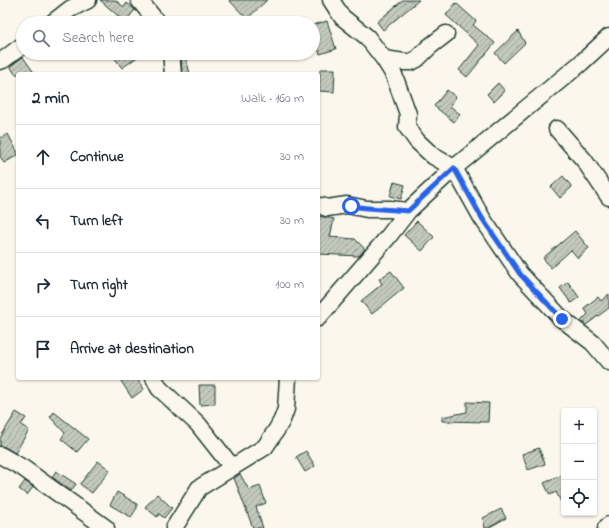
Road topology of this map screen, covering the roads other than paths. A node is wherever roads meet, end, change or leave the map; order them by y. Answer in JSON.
{"nodes":[{"id":1,"x":88,"y":0,"type":"edge"},
{"id":2,"x":139,"y":0,"type":"edge"},
{"id":3,"x":331,"y":0,"type":"edge"},
{"id":4,"x":61,"y":16,"type":"edge"},
{"id":5,"x":152,"y":16,"type":"edge"},
{"id":6,"x":446,"y":34,"type":"dead end"},
{"id":7,"x":609,"y":37,"type":"edge"},
{"id":8,"x":16,"y":50,"type":"edge"},
{"id":9,"x":0,"y":60,"type":"edge"},
{"id":10,"x":172,"y":60,"type":"edge"},
{"id":11,"x":384,"y":60,"type":"junction"},
{"id":12,"x":173,"y":72,"type":"edge"},
{"id":13,"x":557,"y":129,"type":"dead end"},
{"id":14,"x":454,"y":168,"type":"junction"},
{"id":15,"x":609,"y":197,"type":"edge"},
{"id":16,"x":322,"y":206,"type":"dead end"},
{"id":17,"x":408,"y":211,"type":"junction"},
{"id":18,"x":320,"y":316,"type":"edge"},
{"id":19,"x":609,"y":362,"type":"edge"},
{"id":20,"x":155,"y":380,"type":"edge"},
{"id":21,"x":288,"y":380,"type":"edge"},
{"id":22,"x":0,"y":455,"type":"edge"},
{"id":23,"x":232,"y":467,"type":"junction"},
{"id":24,"x":609,"y":525,"type":"edge"},
{"id":25,"x":106,"y":528,"type":"edge"},
{"id":26,"x":174,"y":528,"type":"edge"},
{"id":27,"x":606,"y":528,"type":"edge"}],
"edges":[{"from":1,"to":4,"type":"street"},
{"from":2,"to":5,"type":"street"},
{"from":3,"to":11,"type":"street"},
{"from":6,"to":11,"type":"street"},
{"from":7,"to":14,"type":"street"},
{"from":8,"to":9,"type":"street"},
{"from":10,"to":12,"type":"street"},
{"from":11,"to":14,"type":"street"},
{"from":13,"to":15,"type":"street"},
{"from":14,"to":17,"type":"street"},
{"from":14,"to":19,"type":"street"},
{"from":16,"to":17,"type":"street"},
{"from":17,"to":18,"type":"street"},
{"from":20,"to":23,"type":"street"},
{"from":21,"to":23,"type":"street"},
{"from":22,"to":25,"type":"street"},
{"from":23,"to":26,"type":"street"},
{"from":24,"to":27,"type":"street"}]}
